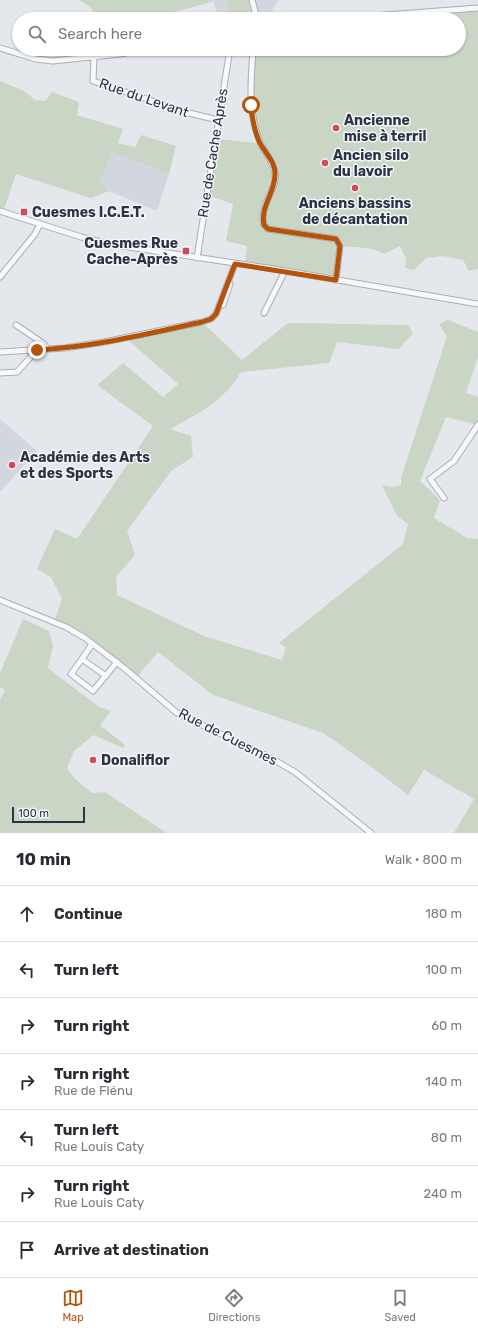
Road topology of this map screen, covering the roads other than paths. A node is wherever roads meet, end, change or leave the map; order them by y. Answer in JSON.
{"nodes":[{"id":1,"x":252,"y":0,"type":"edge"},
{"id":2,"x":478,"y":8,"type":"edge"},
{"id":3,"x":255,"y":12,"type":"edge"},
{"id":4,"x":425,"y":12,"type":"edge"},
{"id":5,"x":0,"y":48,"type":"edge"},
{"id":6,"x":12,"y":51,"type":"edge"},
{"id":7,"x":29,"y":56,"type":"edge"},
{"id":8,"x":101,"y":56,"type":"edge"},
{"id":9,"x":229,"y":56,"type":"edge"},
{"id":10,"x":254,"y":56,"type":"edge"},
{"id":11,"x":94,"y":57,"type":"junction"},
{"id":12,"x":218,"y":120,"type":"junction"},
{"id":13,"x":0,"y":211,"type":"edge"},
{"id":14,"x":40,"y":224,"type":"junction"},
{"id":15,"x":197,"y":258,"type":"junction"},
{"id":16,"x":235,"y":264,"type":"junction"},
{"id":17,"x":285,"y":271,"type":"junction"},
{"id":18,"x":0,"y":277,"type":"edge"},
{"id":19,"x":229,"y":279,"type":"junction"},
{"id":20,"x":336,"y":280,"type":"junction"},
{"id":21,"x":478,"y":304,"type":"edge"},
{"id":22,"x":223,"y":305,"type":"dead end"},
{"id":23,"x":264,"y":313,"type":"dead end"},
{"id":24,"x":16,"y":325,"type":"dead end"},
{"id":25,"x":47,"y":349,"type":"junction"},
{"id":26,"x":37,"y":350,"type":"junction"},
{"id":27,"x":0,"y":352,"type":"edge"},
{"id":28,"x":0,"y":373,"type":"edge"},
{"id":29,"x":478,"y":425,"type":"edge"},
{"id":30,"x":444,"y":498,"type":"dead end"},
{"id":31,"x":0,"y":600,"type":"edge"},
{"id":32,"x":92,"y":644,"type":"junction"},
{"id":33,"x":82,"y":658,"type":"junction"},
{"id":34,"x":117,"y":662,"type":"junction"},
{"id":35,"x":106,"y":676,"type":"junction"},
{"id":36,"x":371,"y":833,"type":"edge"}],
"edges":[{"from":1,"to":3,"type":"street"},
{"from":2,"to":4,"type":"street"},
{"from":5,"to":6,"type":"street"},
{"from":7,"to":11,"type":"street"},
{"from":8,"to":11,"type":"street"},
{"from":9,"to":12,"type":"street","name":"Rue de Cache Après"},
{"from":10,"to":20,"type":"street"},
{"from":11,"to":12,"type":"street","name":"Rue du Levant"},
{"from":12,"to":15,"type":"street","name":"Rue de Cache Après"},
{"from":13,"to":14,"type":"street"},
{"from":14,"to":15,"type":"street"},
{"from":14,"to":18,"type":"street"},
{"from":15,"to":16,"type":"street"},
{"from":16,"to":17,"type":"street"},
{"from":16,"to":19,"type":"street"},
{"from":17,"to":20,"type":"street"},
{"from":17,"to":23,"type":"street"},
{"from":19,"to":22,"type":"street"},
{"from":19,"to":25,"type":"street"},
{"from":20,"to":21,"type":"street"},
{"from":24,"to":25,"type":"street"},
{"from":25,"to":26,"type":"street"},
{"from":26,"to":27,"type":"street"},
{"from":26,"to":28,"type":"street"},
{"from":29,"to":30,"type":"street"},
{"from":31,"to":32,"type":"street","name":"Rue de Cuesmes"},
{"from":32,"to":33,"type":"street"},
{"from":32,"to":34,"type":"street","name":"Rue de Cuesmes"},
{"from":33,"to":35,"type":"street"},
{"from":33,"to":35,"type":"street"},
{"from":34,"to":35,"type":"street"},
{"from":34,"to":36,"type":"street","name":"Rue de Cuesmes"}]}
